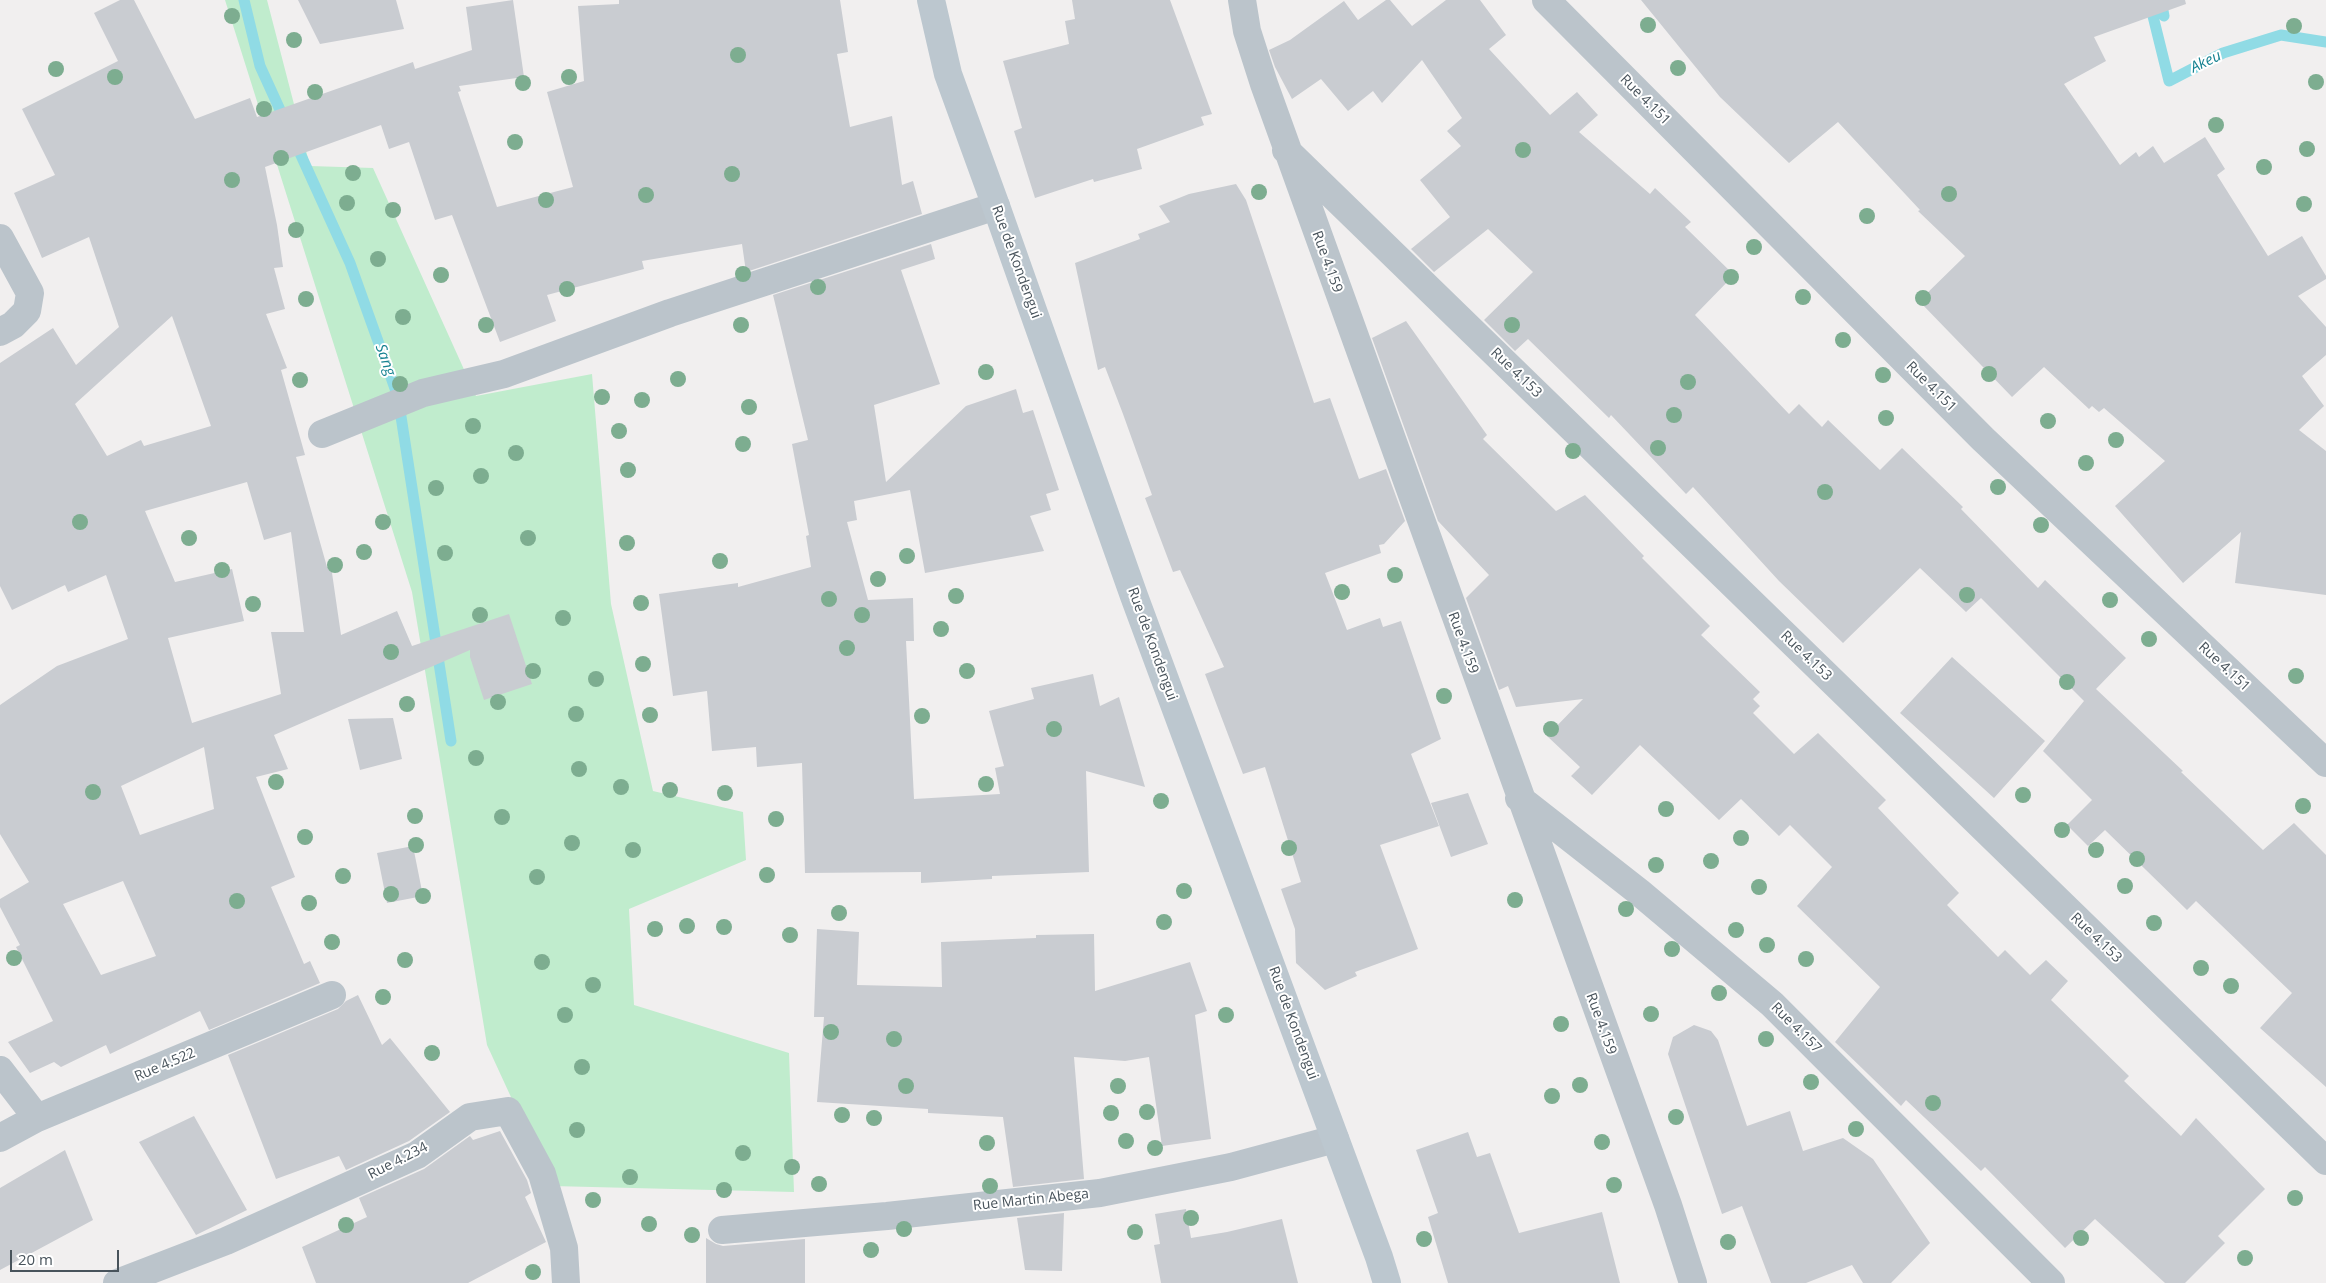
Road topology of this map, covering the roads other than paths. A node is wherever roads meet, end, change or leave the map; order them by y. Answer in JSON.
{"nodes":[{"id":1,"x":930,"y":0,"type":"edge"},
{"id":2,"x":1242,"y":0,"type":"edge"},
{"id":3,"x":1546,"y":0,"type":"edge"},
{"id":4,"x":1286,"y":150,"type":"junction"},
{"id":5,"x":996,"y":206,"type":"junction"},
{"id":6,"x":0,"y":238,"type":"edge"},
{"id":7,"x":0,"y":332,"type":"edge"},
{"id":8,"x":322,"y":434,"type":"dead end"},
{"id":9,"x":2326,"y":763,"type":"edge"},
{"id":10,"x":1519,"y":798,"type":"junction"},
{"id":11,"x":332,"y":996,"type":"dead end"},
{"id":12,"x":0,"y":1070,"type":"edge"},
{"id":13,"x":37,"y":1118,"type":"junction"},
{"id":14,"x":0,"y":1138,"type":"edge"},
{"id":15,"x":1335,"y":1139,"type":"junction"},
{"id":16,"x":2326,"y":1161,"type":"edge"},
{"id":17,"x":722,"y":1230,"type":"dead end"},
{"id":18,"x":117,"y":1283,"type":"edge"},
{"id":19,"x":566,"y":1283,"type":"edge"},
{"id":20,"x":1387,"y":1283,"type":"edge"},
{"id":21,"x":1693,"y":1283,"type":"edge"},
{"id":22,"x":2051,"y":1283,"type":"edge"}],
"edges":[{"from":1,"to":5,"type":"main road","name":"Rue de Kondengui"},
{"from":2,"to":4,"type":"street","name":"Rue 4.159"},
{"from":3,"to":9,"type":"street","name":"Rue 4.151"},
{"from":4,"to":10,"type":"street","name":"Rue 4.159"},
{"from":4,"to":16,"type":"street","name":"Rue 4.153"},
{"from":5,"to":8,"type":"street"},
{"from":5,"to":15,"type":"main road","name":"Rue de Kondengui"},
{"from":6,"to":7,"type":"street"},
{"from":10,"to":21,"type":"street","name":"Rue 4.159"},
{"from":10,"to":22,"type":"street","name":"Rue 4.157"},
{"from":11,"to":13,"type":"street","name":"Rue 4.522"},
{"from":12,"to":13,"type":"street"},
{"from":13,"to":14,"type":"street","name":"Rue 4.522"},
{"from":15,"to":17,"type":"street","name":"Rue Martin Abega"},
{"from":15,"to":20,"type":"main road","name":"Rue de Kondengui"},
{"from":18,"to":19,"type":"street","name":"Rue 4.234"}]}
